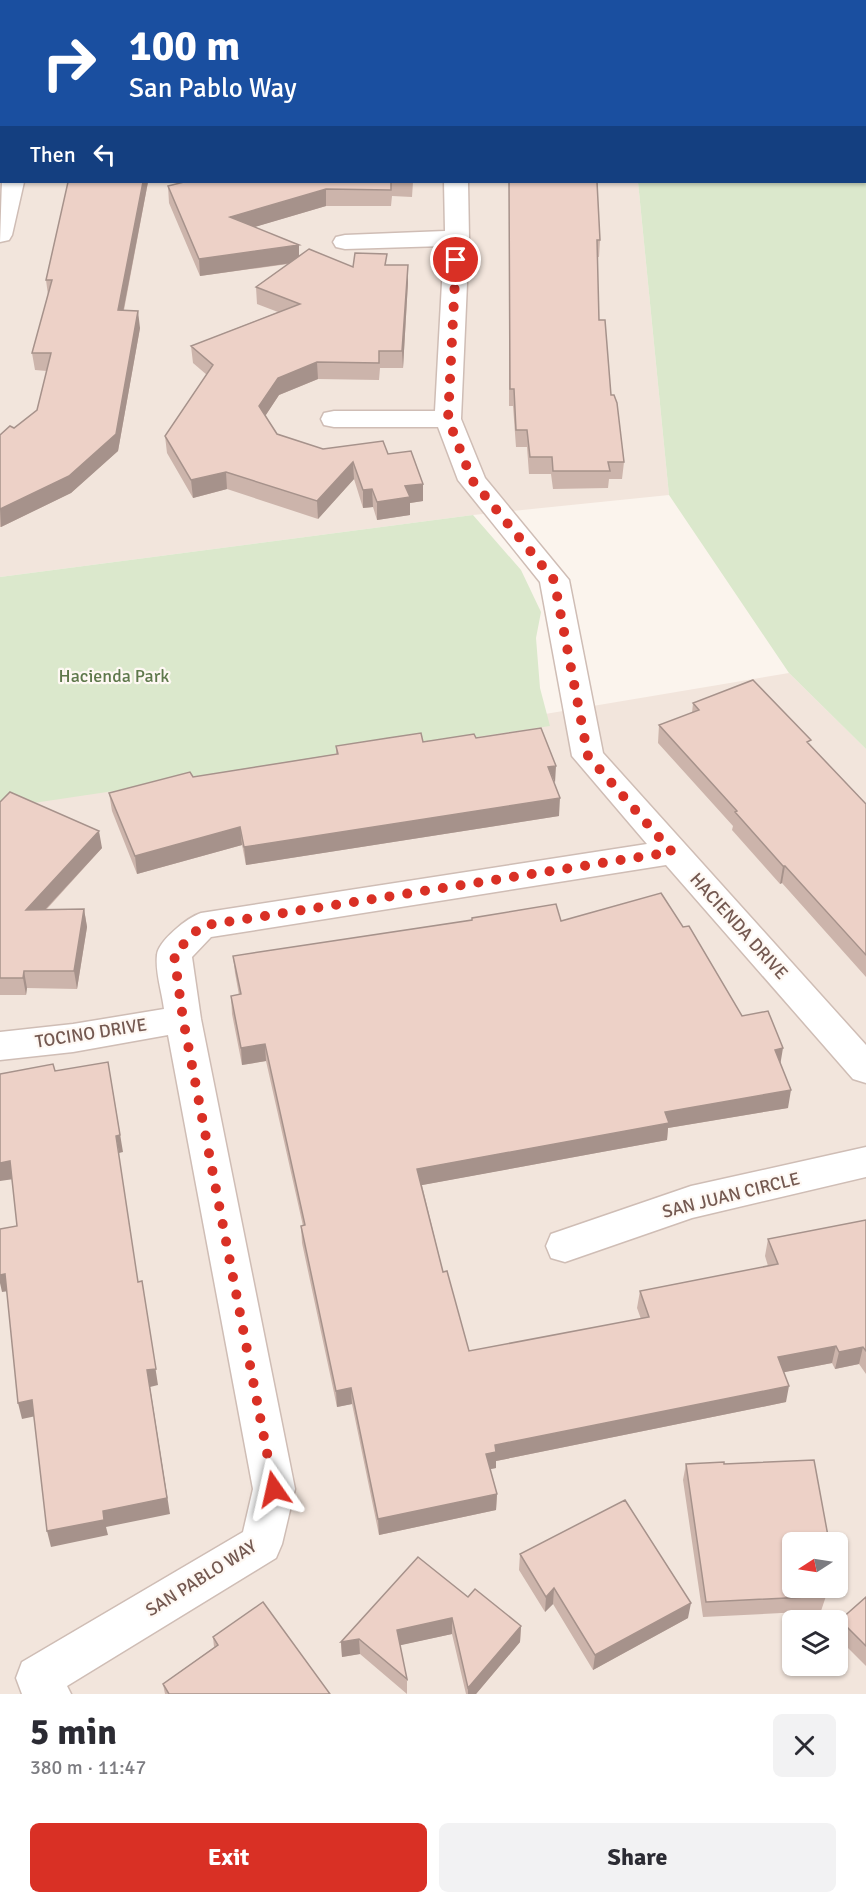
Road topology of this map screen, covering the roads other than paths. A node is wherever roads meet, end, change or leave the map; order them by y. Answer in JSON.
{"nodes":[{"id":1,"x":12,"y":183,"type":"edge"},
{"id":2,"x":456,"y":183,"type":"edge"},
{"id":3,"x":2,"y":223,"type":"edge"},
{"id":4,"x":457,"y":238,"type":"junction"},
{"id":5,"x":345,"y":242,"type":"dead end"},
{"id":6,"x":334,"y":419,"type":"dead end"},
{"id":7,"x":448,"y":419,"type":"junction"},
{"id":8,"x":672,"y":852,"type":"junction"},
{"id":9,"x":183,"y":1019,"type":"junction"},
{"id":10,"x":0,"y":1046,"type":"edge"},
{"id":11,"x":866,"y":1069,"type":"edge"},
{"id":12,"x":866,"y":1162,"type":"edge"},
{"id":13,"x":564,"y":1246,"type":"dead end"},
{"id":14,"x":48,"y":1694,"type":"edge"}],
"edges":[{"from":1,"to":3,"type":"street"},
{"from":2,"to":4,"type":"street","name":"HACIENDA DRIVE"},
{"from":4,"to":5,"type":"street"},
{"from":4,"to":7,"type":"street","name":"HACIENDA DRIVE"},
{"from":6,"to":7,"type":"street"},
{"from":7,"to":8,"type":"street","name":"HACIENDA DRIVE"},
{"from":8,"to":9,"type":"street","name":"SAN PABLO WAY"},
{"from":8,"to":11,"type":"street","name":"HACIENDA DRIVE"},
{"from":9,"to":10,"type":"street","name":"TOCINO DRIVE"},
{"from":9,"to":14,"type":"street","name":"SAN PABLO WAY"},
{"from":12,"to":13,"type":"street","name":"SAN JUAN CIRCLE"}]}
